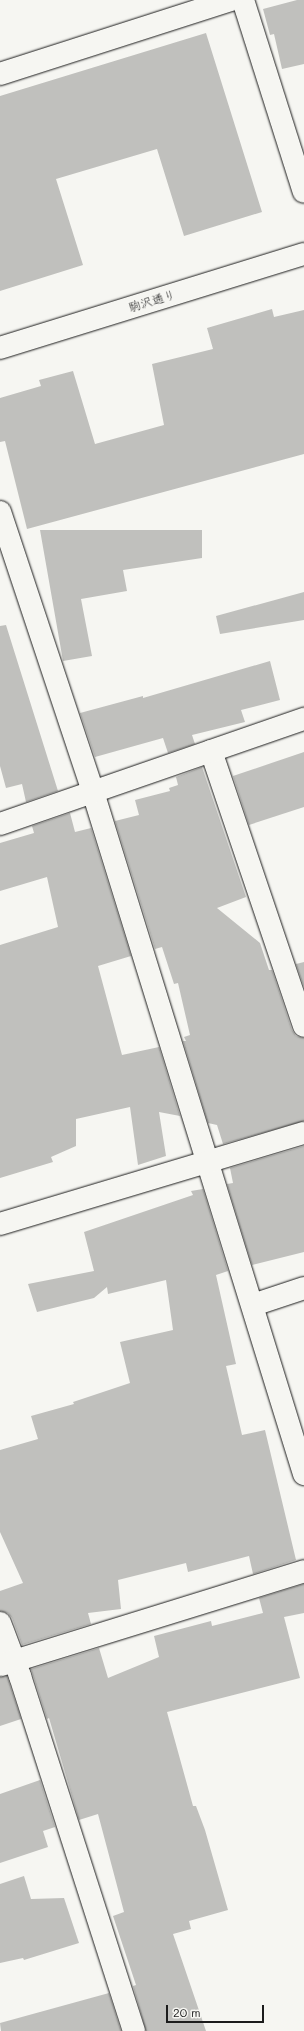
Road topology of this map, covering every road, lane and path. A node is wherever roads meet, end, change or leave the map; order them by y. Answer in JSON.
{"nodes":[{"id":1,"x":230,"y":0,"type":"edge"},
{"id":2,"x":243,"y":0,"type":"edge"},
{"id":3,"x":0,"y":74,"type":"edge"},
{"id":4,"x":304,"y":192,"type":"edge"},
{"id":5,"x":304,"y":254,"type":"edge"},
{"id":6,"x":0,"y":348,"type":"edge"},
{"id":7,"x":0,"y":512,"type":"edge"},
{"id":8,"x":304,"y":719,"type":"edge"},
{"id":9,"x":211,"y":751,"type":"junction"},
{"id":10,"x":93,"y":792,"type":"junction"},
{"id":11,"x":0,"y":824,"type":"edge"},
{"id":12,"x":304,"y":1026,"type":"edge"},
{"id":13,"x":304,"y":1134,"type":"edge"},
{"id":14,"x":206,"y":1163,"type":"junction"},
{"id":15,"x":0,"y":1224,"type":"edge"},
{"id":16,"x":304,"y":1288,"type":"edge"},
{"id":17,"x":253,"y":1305,"type":"junction"},
{"id":18,"x":304,"y":1474,"type":"edge"},
{"id":19,"x":304,"y":1571,"type":"edge"},
{"id":20,"x":0,"y":1622,"type":"edge"},
{"id":21,"x":7,"y":1663,"type":"edge"},
{"id":22,"x":134,"y":2031,"type":"edge"}],
"edges":[{"from":1,"to":3,"type":"street"},
{"from":2,"to":4,"type":"street"},
{"from":5,"to":6,"type":"street","name":"駒沢通り"},
{"from":7,"to":10,"type":"street"},
{"from":8,"to":9,"type":"street"},
{"from":9,"to":10,"type":"street"},
{"from":9,"to":12,"type":"street"},
{"from":10,"to":11,"type":"street"},
{"from":10,"to":14,"type":"street"},
{"from":13,"to":14,"type":"street"},
{"from":14,"to":15,"type":"street"},
{"from":14,"to":17,"type":"street"},
{"from":16,"to":17,"type":"street"},
{"from":17,"to":18,"type":"street"},
{"from":19,"to":21,"type":"street"},
{"from":20,"to":21,"type":"street"},
{"from":21,"to":22,"type":"street"}]}
